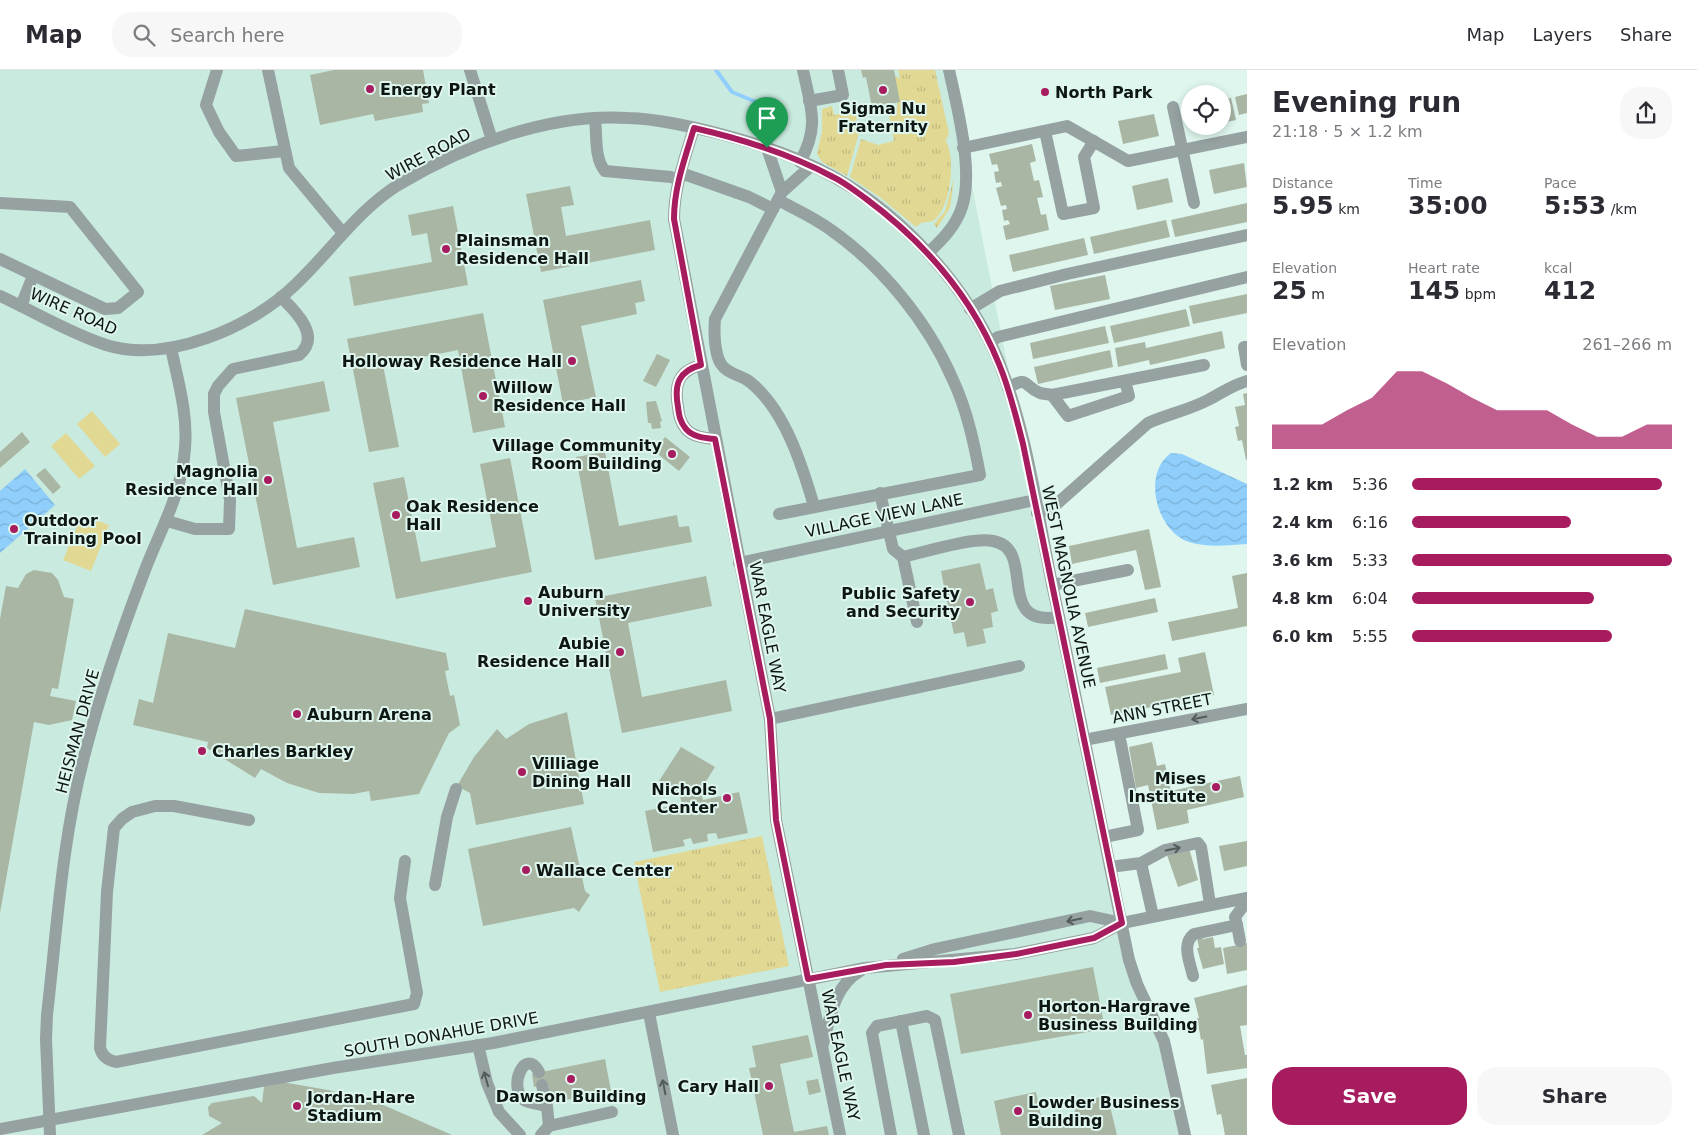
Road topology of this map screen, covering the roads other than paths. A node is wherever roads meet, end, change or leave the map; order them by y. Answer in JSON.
{"nodes":[{"id":1,"x":217,"y":70,"type":"edge"},
{"id":2,"x":268,"y":70,"type":"edge"},
{"id":3,"x":470,"y":70,"type":"edge"},
{"id":4,"x":803,"y":70,"type":"edge"},
{"id":5,"x":838,"y":70,"type":"edge"},
{"id":6,"x":949,"y":70,"type":"edge"},
{"id":7,"x":809,"y":102,"type":"junction"},
{"id":8,"x":1173,"y":107,"type":"dead end"},
{"id":9,"x":595,"y":118,"type":"junction"},
{"id":10,"x":694,"y":128,"type":"junction"},
{"id":11,"x":1045,"y":131,"type":"junction"},
{"id":12,"x":1247,"y":137,"type":"edge"},
{"id":13,"x":492,"y":140,"type":"junction"},
{"id":14,"x":1094,"y":142,"type":"junction"},
{"id":15,"x":767,"y":148,"type":"junction"},
{"id":16,"x":963,"y":148,"type":"junction"},
{"id":17,"x":1182,"y":150,"type":"junction"},
{"id":18,"x":284,"y":151,"type":"junction"},
{"id":19,"x":805,"y":164,"type":"junction"},
{"id":20,"x":680,"y":177,"type":"junction"},
{"id":21,"x":777,"y":200,"type":"junction"},
{"id":22,"x":0,"y":203,"type":"edge"},
{"id":23,"x":1194,"y":203,"type":"dead end"},
{"id":24,"x":343,"y":233,"type":"junction"},
{"id":25,"x":1247,"y":235,"type":"edge"},
{"id":26,"x":928,"y":253,"type":"junction"},
{"id":27,"x":0,"y":260,"type":"edge"},
{"id":28,"x":33,"y":276,"type":"junction"},
{"id":29,"x":1247,"y":278,"type":"edge"},
{"id":30,"x":0,"y":296,"type":"edge"},
{"id":31,"x":281,"y":297,"type":"junction"},
{"id":32,"x":20,"y":306,"type":"junction"},
{"id":33,"x":970,"y":309,"type":"junction"},
{"id":34,"x":990,"y":342,"type":"junction"},
{"id":35,"x":1247,"y":346,"type":"edge"},
{"id":36,"x":171,"y":348,"type":"junction"},
{"id":37,"x":701,"y":365,"type":"junction"},
{"id":38,"x":1204,"y":365,"type":"dead end"},
{"id":39,"x":1247,"y":365,"type":"edge"},
{"id":40,"x":1125,"y":381,"type":"junction"},
{"id":41,"x":1247,"y":381,"type":"edge"},
{"id":42,"x":1008,"y":388,"type":"junction"},
{"id":43,"x":1052,"y":395,"type":"junction"},
{"id":44,"x":715,"y":439,"type":"junction"},
{"id":45,"x":880,"y":493,"type":"junction"},
{"id":46,"x":814,"y":506,"type":"junction"},
{"id":47,"x":1036,"y":507,"type":"junction"},
{"id":48,"x":779,"y":514,"type":"dead end"},
{"id":49,"x":166,"y":521,"type":"junction"},
{"id":50,"x":889,"y":530,"type":"junction"},
{"id":51,"x":903,"y":557,"type":"junction"},
{"id":52,"x":739,"y":563,"type":"junction"},
{"id":53,"x":1128,"y":570,"type":"dead end"},
{"id":54,"x":1052,"y":585,"type":"junction"},
{"id":55,"x":1059,"y":617,"type":"junction"},
{"id":56,"x":917,"y":622,"type":"dead end"},
{"id":57,"x":1019,"y":666,"type":"dead end"},
{"id":58,"x":1247,"y":708,"type":"edge"},
{"id":59,"x":770,"y":719,"type":"junction"},
{"id":60,"x":1118,"y":734,"type":"junction"},
{"id":61,"x":1084,"y":740,"type":"junction"},
{"id":62,"x":456,"y":789,"type":"dead end"},
{"id":63,"x":249,"y":820,"type":"dead end"},
{"id":64,"x":1104,"y":837,"type":"junction"},
{"id":65,"x":406,"y":861,"type":"dead end"},
{"id":66,"x":1141,"y":863,"type":"junction"},
{"id":67,"x":1110,"y":867,"type":"junction"},
{"id":68,"x":435,"y":885,"type":"dead end"},
{"id":69,"x":1247,"y":899,"type":"edge"},
{"id":70,"x":1210,"y":904,"type":"junction"},
{"id":71,"x":1153,"y":916,"type":"junction"},
{"id":72,"x":1122,"y":923,"type":"junction"},
{"id":73,"x":1237,"y":925,"type":"junction"},
{"id":74,"x":1240,"y":940,"type":"dead end"},
{"id":75,"x":886,"y":965,"type":"junction"},
{"id":76,"x":865,"y":968,"type":"junction"},
{"id":77,"x":1193,"y":976,"type":"dead end"},
{"id":78,"x":808,"y":979,"type":"junction"},
{"id":79,"x":650,"y":1019,"type":"junction"},
{"id":80,"x":901,"y":1021,"type":"junction"},
{"id":81,"x":478,"y":1045,"type":"junction"},
{"id":82,"x":822,"y":1047,"type":"junction"},
{"id":83,"x":539,"y":1072,"type":"dead end"},
{"id":84,"x":542,"y":1085,"type":"dead end"},
{"id":85,"x":547,"y":1107,"type":"junction"},
{"id":86,"x":612,"y":1112,"type":"dead end"},
{"id":87,"x":49,"y":1118,"type":"junction"},
{"id":88,"x":0,"y":1129,"type":"edge"},
{"id":89,"x":545,"y":1131,"type":"edge"},
{"id":90,"x":50,"y":1135,"type":"edge"},
{"id":91,"x":520,"y":1135,"type":"edge"},
{"id":92,"x":673,"y":1135,"type":"edge"},
{"id":93,"x":840,"y":1135,"type":"edge"},
{"id":94,"x":891,"y":1135,"type":"edge"},
{"id":95,"x":924,"y":1135,"type":"edge"},
{"id":96,"x":959,"y":1135,"type":"edge"},
{"id":97,"x":1185,"y":1135,"type":"edge"}],
"edges":[{"from":1,"to":18,"type":"street"},
{"from":2,"to":18,"type":"street"},
{"from":3,"to":13,"type":"street"},
{"from":4,"to":7,"type":"street"},
{"from":5,"to":7,"type":"street"},
{"from":6,"to":16,"type":"street"},
{"from":7,"to":19,"type":"street"},
{"from":8,"to":17,"type":"street"},
{"from":9,"to":10,"type":"street","name":"WIRE ROAD"},
{"from":9,"to":13,"type":"street","name":"WIRE ROAD"},
{"from":9,"to":20,"type":"street"},
{"from":10,"to":15,"type":"street","name":"WIRE ROAD"},
{"from":10,"to":20,"type":"street","name":"WAR EAGLE WAY"},
{"from":11,"to":14,"type":"street"},
{"from":11,"to":14,"type":"street"},
{"from":11,"to":16,"type":"street"},
{"from":12,"to":17,"type":"street"},
{"from":13,"to":24,"type":"street","name":"WIRE ROAD"},
{"from":14,"to":17,"type":"street"},
{"from":15,"to":19,"type":"street","name":"WIRE ROAD"},
{"from":15,"to":21,"type":"street"},
{"from":16,"to":26,"type":"street"},
{"from":17,"to":23,"type":"street"},
{"from":18,"to":24,"type":"street"},
{"from":19,"to":21,"type":"street"},
{"from":19,"to":26,"type":"street","name":"WIRE ROAD"},
{"from":20,"to":21,"type":"street"},
{"from":20,"to":37,"type":"street","name":"WAR EAGLE WAY"},
{"from":21,"to":45,"type":"street"},
{"from":21,"to":46,"type":"street"},
{"from":22,"to":28,"type":"street"},
{"from":24,"to":31,"type":"street","name":"WIRE ROAD"},
{"from":25,"to":33,"type":"street"},
{"from":26,"to":33,"type":"street","name":"WEST MAGNOLIA AVENUE"},
{"from":27,"to":28,"type":"street"},
{"from":28,"to":32,"type":"street"},
{"from":29,"to":34,"type":"street"},
{"from":30,"to":32,"type":"street","name":"WIRE ROAD"},
{"from":31,"to":36,"type":"street","name":"WIRE ROAD"},
{"from":31,"to":49,"type":"street"},
{"from":32,"to":36,"type":"street","name":"WIRE ROAD"},
{"from":33,"to":34,"type":"street","name":"WEST MAGNOLIA AVENUE"},
{"from":34,"to":42,"type":"street","name":"WEST MAGNOLIA AVENUE"},
{"from":35,"to":39,"type":"street"},
{"from":36,"to":49,"type":"street","name":"HEISMAN DRIVE"},
{"from":37,"to":44,"type":"street","name":"WAR EAGLE WAY"},
{"from":37,"to":44,"type":"street"},
{"from":38,"to":40,"type":"street"},
{"from":40,"to":43,"type":"street"},
{"from":40,"to":43,"type":"street"},
{"from":41,"to":47,"type":"street","name":"VILLAGE VIEW LANE"},
{"from":42,"to":43,"type":"street"},
{"from":42,"to":47,"type":"street","name":"WEST MAGNOLIA AVENUE"},
{"from":44,"to":52,"type":"street","name":"WAR EAGLE WAY"},
{"from":45,"to":46,"type":"street"},
{"from":45,"to":50,"type":"street"},
{"from":46,"to":48,"type":"street"},
{"from":47,"to":50,"type":"street","name":"VILLAGE VIEW LANE"},
{"from":47,"to":54,"type":"street","name":"WEST MAGNOLIA AVENUE"},
{"from":49,"to":87,"type":"street","name":"HEISMAN DRIVE"},
{"from":50,"to":51,"type":"street"},
{"from":50,"to":52,"type":"street","name":"VILLAGE VIEW LANE"},
{"from":51,"to":55,"type":"street"},
{"from":51,"to":56,"type":"street"},
{"from":52,"to":59,"type":"street","name":"WAR EAGLE WAY"},
{"from":53,"to":54,"type":"street"},
{"from":54,"to":55,"type":"street","name":"WEST MAGNOLIA AVENUE"},
{"from":55,"to":61,"type":"street","name":"WEST MAGNOLIA AVENUE"},
{"from":57,"to":59,"type":"street"},
{"from":58,"to":60,"type":"street","name":"ANN STREET","one_way":true},
{"from":59,"to":78,"type":"street","name":"WAR EAGLE WAY"},
{"from":60,"to":61,"type":"street","name":"ANN STREET"},
{"from":60,"to":64,"type":"street"},
{"from":61,"to":64,"type":"street","name":"WEST MAGNOLIA AVENUE"},
{"from":62,"to":68,"type":"street"},
{"from":63,"to":65,"type":"street"},
{"from":64,"to":67,"type":"street","name":"WEST MAGNOLIA AVENUE"},
{"from":66,"to":67,"type":"street"},
{"from":66,"to":70,"type":"street","one_way":true},
{"from":66,"to":71,"type":"street"},
{"from":67,"to":72,"type":"street","name":"WEST MAGNOLIA AVENUE"},
{"from":69,"to":70,"type":"street"},
{"from":69,"to":73,"type":"street"},
{"from":70,"to":71,"type":"street"},
{"from":71,"to":72,"type":"street"},
{"from":72,"to":75,"type":"street","name":"SOUTH DONAHUE DRIVE"},
{"from":72,"to":75,"type":"street","name":"SOUTH DONAHUE DRIVE","one_way":true},
{"from":72,"to":97,"type":"street","name":"WEST MAGNOLIA AVENUE"},
{"from":73,"to":74,"type":"street"},
{"from":73,"to":77,"type":"street"},
{"from":75,"to":76,"type":"street","name":"SOUTH DONAHUE DRIVE"},
{"from":76,"to":78,"type":"street","name":"SOUTH DONAHUE DRIVE"},
{"from":76,"to":82,"type":"street"},
{"from":78,"to":79,"type":"street","name":"SOUTH DONAHUE DRIVE"},
{"from":78,"to":82,"type":"street","name":"WAR EAGLE WAY"},
{"from":79,"to":81,"type":"street","name":"SOUTH DONAHUE DRIVE"},
{"from":92,"to":79,"type":"street","one_way":true},
{"from":80,"to":94,"type":"street"},
{"from":80,"to":95,"type":"street"},
{"from":80,"to":96,"type":"street"},
{"from":81,"to":87,"type":"street","name":"SOUTH DONAHUE DRIVE"},
{"from":91,"to":81,"type":"street","one_way":true},
{"from":82,"to":93,"type":"street","name":"WAR EAGLE WAY"},
{"from":83,"to":85,"type":"street"},
{"from":84,"to":85,"type":"street"},
{"from":85,"to":89,"type":"street"},
{"from":86,"to":89,"type":"street"},
{"from":87,"to":88,"type":"street","name":"SOUTH DONAHUE DRIVE"},
{"from":87,"to":90,"type":"street","name":"HEISMAN DRIVE"}]}
